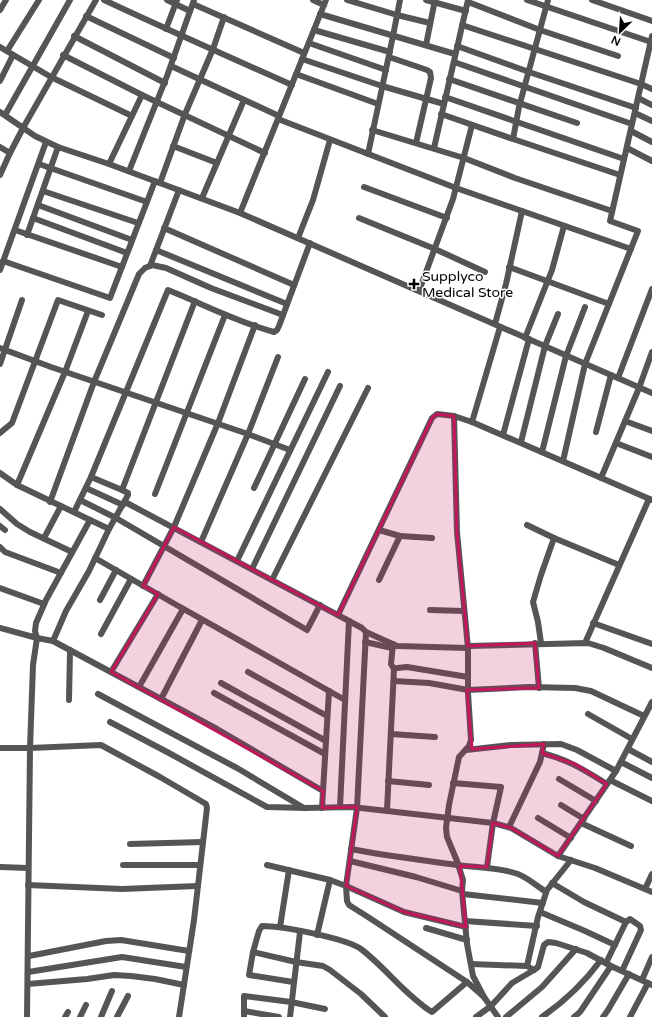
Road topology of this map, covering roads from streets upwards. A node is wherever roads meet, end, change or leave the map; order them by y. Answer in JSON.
{"nodes":[{"id":1,"x":6,"y":0,"type":"edge"},
{"id":2,"x":39,"y":0,"type":"edge"},
{"id":3,"x":70,"y":0,"type":"edge"},
{"id":4,"x":96,"y":0,"type":"edge"},
{"id":5,"x":104,"y":0,"type":"edge"},
{"id":6,"x":167,"y":0,"type":"edge"},
{"id":7,"x":313,"y":0,"type":"edge"},
{"id":8,"x":347,"y":0,"type":"edge"},
{"id":9,"x":400,"y":0,"type":"edge"},
{"id":10,"x":426,"y":0,"type":"edge"},
{"id":11,"x":527,"y":0,"type":"edge"},
{"id":12,"x":548,"y":0,"type":"edge"},
{"id":13,"x":592,"y":0,"type":"edge"},
{"id":14,"x":434,"y":1,"type":"edge"},
{"id":15,"x":468,"y":1,"type":"edge"},
{"id":16,"x":176,"y":2,"type":"edge"},
{"id":17,"x":194,"y":2,"type":"edge"},
{"id":18,"x":325,"y":2,"type":"edge"},
{"id":19,"x":546,"y":7,"type":"junction"},
{"id":20,"x":0,"y":10,"type":"edge"},
{"id":21,"x":466,"y":10,"type":"junction"},
{"id":22,"x":190,"y":11,"type":"junction"},
{"id":23,"x":320,"y":14,"type":"junction"},
{"id":24,"x":397,"y":15,"type":"junction"},
{"id":25,"x":86,"y":16,"type":"junction"},
{"id":26,"x":224,"y":17,"type":"junction"},
{"id":27,"x":652,"y":21,"type":"edge"},
{"id":28,"x":430,"y":23,"type":"junction"},
{"id":29,"x":462,"y":25,"type":"junction"},
{"id":30,"x":166,"y":30,"type":"junction"},
{"id":31,"x":314,"y":30,"type":"junction"},
{"id":32,"x":540,"y":30,"type":"junction"},
{"id":33,"x":74,"y":36,"type":"junction"},
{"id":34,"x":393,"y":36,"type":"junction"},
{"id":35,"x":181,"y":37,"type":"junction"},
{"id":36,"x":651,"y":39,"type":"edge"},
{"id":37,"x":309,"y":43,"type":"junction"},
{"id":38,"x":426,"y":45,"type":"junction"},
{"id":39,"x":457,"y":46,"type":"junction"},
{"id":40,"x":0,"y":47,"type":"edge"},
{"id":41,"x":212,"y":49,"type":"junction"},
{"id":42,"x":535,"y":50,"type":"junction"},
{"id":43,"x":7,"y":51,"type":"junction"},
{"id":44,"x":389,"y":54,"type":"junction"},
{"id":45,"x":455,"y":54,"type":"junction"},
{"id":46,"x":13,"y":55,"type":"junction"},
{"id":47,"x":64,"y":55,"type":"junction"},
{"id":48,"x":303,"y":56,"type":"junction"},
{"id":49,"x":618,"y":56,"type":"dead end"},
{"id":50,"x":174,"y":58,"type":"junction"},
{"id":51,"x":454,"y":62,"type":"junction"},
{"id":52,"x":649,"y":65,"type":"edge"},
{"id":53,"x":171,"y":66,"type":"junction"},
{"id":54,"x":33,"y":67,"type":"junction"},
{"id":55,"x":386,"y":70,"type":"junction"},
{"id":56,"x":529,"y":72,"type":"junction"},
{"id":57,"x":296,"y":74,"type":"junction"},
{"id":58,"x":51,"y":77,"type":"junction"},
{"id":59,"x":449,"y":79,"type":"junction"},
{"id":60,"x":200,"y":80,"type":"junction"},
{"id":61,"x":0,"y":81,"type":"edge"},
{"id":62,"x":165,"y":83,"type":"junction"},
{"id":63,"x":641,"y":84,"type":"junction"},
{"id":64,"x":292,"y":86,"type":"junction"},
{"id":65,"x":382,"y":86,"type":"junction"},
{"id":66,"x":525,"y":86,"type":"junction"},
{"id":67,"x":652,"y":89,"type":"edge"},
{"id":68,"x":142,"y":95,"type":"junction"},
{"id":69,"x":445,"y":97,"type":"junction"},
{"id":70,"x":638,"y":98,"type":"junction"},
{"id":71,"x":426,"y":99,"type":"junction"},
{"id":72,"x":244,"y":100,"type":"junction"},
{"id":73,"x":157,"y":102,"type":"junction"},
{"id":74,"x":520,"y":103,"type":"junction"},
{"id":75,"x":378,"y":104,"type":"junction"},
{"id":76,"x":444,"y":104,"type":"junction"},
{"id":77,"x":652,"y":105,"type":"edge"},
{"id":78,"x":635,"y":111,"type":"junction"},
{"id":79,"x":3,"y":114,"type":"edge"},
{"id":80,"x":185,"y":114,"type":"junction"},
{"id":81,"x":441,"y":114,"type":"junction"},
{"id":82,"x":132,"y":116,"type":"junction"},
{"id":83,"x":279,"y":118,"type":"junction"},
{"id":84,"x":652,"y":121,"type":"edge"},
{"id":85,"x":516,"y":122,"type":"junction"},
{"id":86,"x":577,"y":123,"type":"dead end"},
{"id":87,"x":632,"y":124,"type":"junction"},
{"id":88,"x":472,"y":125,"type":"junction"},
{"id":89,"x":23,"y":128,"type":"junction"},
{"id":90,"x":372,"y":130,"type":"junction"},
{"id":91,"x":630,"y":131,"type":"junction"},
{"id":92,"x":230,"y":136,"type":"junction"},
{"id":93,"x":512,"y":139,"type":"junction"},
{"id":94,"x":330,"y":140,"type":"junction"},
{"id":95,"x":46,"y":142,"type":"junction"},
{"id":96,"x":652,"y":142,"type":"edge"},
{"id":97,"x":416,"y":143,"type":"junction"},
{"id":98,"x":173,"y":146,"type":"junction"},
{"id":99,"x":0,"y":147,"type":"edge"},
{"id":100,"x":58,"y":147,"type":"junction"},
{"id":101,"x":434,"y":148,"type":"junction"},
{"id":102,"x":627,"y":148,"type":"junction"},
{"id":103,"x":265,"y":152,"type":"junction"},
{"id":104,"x":10,"y":153,"type":"junction"},
{"id":105,"x":368,"y":154,"type":"junction"},
{"id":106,"x":464,"y":158,"type":"junction"},
{"id":107,"x":624,"y":159,"type":"junction"},
{"id":108,"x":652,"y":161,"type":"edge"},
{"id":109,"x":217,"y":163,"type":"junction"},
{"id":110,"x":39,"y":164,"type":"junction"},
{"id":111,"x":109,"y":164,"type":"junction"},
{"id":112,"x":51,"y":168,"type":"junction"},
{"id":113,"x":1,"y":171,"type":"edge"},
{"id":114,"x":129,"y":171,"type":"junction"},
{"id":115,"x":620,"y":175,"type":"junction"},
{"id":116,"x":157,"y":182,"type":"junction"},
{"id":117,"x":364,"y":187,"type":"dead end"},
{"id":118,"x":456,"y":188,"type":"junction"},
{"id":119,"x":179,"y":190,"type":"junction"},
{"id":120,"x":43,"y":191,"type":"junction"},
{"id":121,"x":202,"y":198,"type":"junction"},
{"id":122,"x":147,"y":202,"type":"junction"},
{"id":123,"x":38,"y":205,"type":"junction"},
{"id":124,"x":522,"y":211,"type":"junction"},
{"id":125,"x":612,"y":212,"type":"junction"},
{"id":126,"x":240,"y":213,"type":"junction"},
{"id":127,"x":33,"y":218,"type":"junction"},
{"id":128,"x":359,"y":218,"type":"dead end"},
{"id":129,"x":447,"y":218,"type":"junction"},
{"id":130,"x":138,"y":224,"type":"junction"},
{"id":131,"x":564,"y":226,"type":"junction"},
{"id":132,"x":164,"y":228,"type":"junction"},
{"id":133,"x":15,"y":230,"type":"junction"},
{"id":134,"x":27,"y":235,"type":"junction"},
{"id":135,"x":298,"y":238,"type":"junction"},
{"id":136,"x":132,"y":240,"type":"junction"},
{"id":137,"x":310,"y":243,"type":"junction"},
{"id":138,"x":435,"y":249,"type":"junction"},
{"id":139,"x":631,"y":249,"type":"junction"},
{"id":140,"x":156,"y":250,"type":"junction"},
{"id":141,"x":127,"y":253,"type":"junction"},
{"id":142,"x":4,"y":261,"type":"junction"},
{"id":143,"x":150,"y":266,"type":"junction"},
{"id":144,"x":122,"y":267,"type":"junction"},
{"id":145,"x":509,"y":267,"type":"junction"},
{"id":146,"x":0,"y":270,"type":"edge"},
{"id":147,"x":485,"y":272,"type":"dead end"},
{"id":148,"x":548,"y":282,"type":"junction"},
{"id":149,"x":294,"y":285,"type":"junction"},
{"id":150,"x":652,"y":289,"type":"edge"},
{"id":151,"x":419,"y":291,"type":"junction"},
{"id":152,"x":22,"y":300,"type":"dead end"},
{"id":153,"x":195,"y":301,"type":"junction"},
{"id":154,"x":287,"y":304,"type":"junction"},
{"id":155,"x":609,"y":304,"type":"junction"},
{"id":156,"x":585,"y":307,"type":"dead end"},
{"id":157,"x":88,"y":311,"type":"junction"},
{"id":158,"x":558,"y":314,"type":"dead end"},
{"id":159,"x":102,"y":315,"type":"dead end"},
{"id":160,"x":226,"y":315,"type":"junction"},
{"id":161,"x":283,"y":316,"type":"junction"},
{"id":162,"x":255,"y":325,"type":"junction"},
{"id":163,"x":498,"y":326,"type":"junction"},
{"id":164,"x":527,"y":338,"type":"junction"},
{"id":165,"x":545,"y":346,"type":"junction"},
{"id":166,"x":2,"y":349,"type":"edge"},
{"id":167,"x":652,"y":352,"type":"edge"},
{"id":168,"x":566,"y":356,"type":"junction"},
{"id":169,"x":278,"y":357,"type":"dead end"},
{"id":170,"x":34,"y":361,"type":"junction"},
{"id":171,"x":0,"y":364,"type":"edge"},
{"id":172,"x":585,"y":364,"type":"junction"},
{"id":173,"x":65,"y":372,"type":"junction"},
{"id":174,"x":328,"y":372,"type":"dead end"},
{"id":175,"x":611,"y":375,"type":"junction"},
{"id":176,"x":618,"y":378,"type":"junction"},
{"id":177,"x":305,"y":379,"type":"dead end"},
{"id":178,"x":94,"y":382,"type":"junction"},
{"id":179,"x":340,"y":386,"type":"dead end"},
{"id":180,"x":368,"y":388,"type":"dead end"},
{"id":181,"x":639,"y":388,"type":"junction"},
{"id":182,"x":126,"y":392,"type":"junction"},
{"id":183,"x":652,"y":393,"type":"edge"},
{"id":184,"x":155,"y":402,"type":"junction"},
{"id":185,"x":186,"y":413,"type":"junction"},
{"id":186,"x":454,"y":416,"type":"junction"},
{"id":187,"x":625,"y":421,"type":"junction"},
{"id":188,"x":472,"y":422,"type":"junction"},
{"id":189,"x":218,"y":424,"type":"junction"},
{"id":190,"x":596,"y":432,"type":"dead end"},
{"id":191,"x":652,"y":432,"type":"edge"},
{"id":192,"x":0,"y":433,"type":"edge"},
{"id":193,"x":248,"y":434,"type":"junction"},
{"id":194,"x":503,"y":435,"type":"junction"},
{"id":195,"x":521,"y":442,"type":"junction"},
{"id":196,"x":616,"y":443,"type":"junction"},
{"id":197,"x":274,"y":444,"type":"junction"},
{"id":198,"x":290,"y":450,"type":"junction"},
{"id":199,"x":542,"y":452,"type":"junction"},
{"id":200,"x":652,"y":457,"type":"edge"},
{"id":201,"x":563,"y":461,"type":"junction"},
{"id":202,"x":0,"y":473,"type":"edge"},
{"id":203,"x":91,"y":478,"type":"junction"},
{"id":204,"x":601,"y":478,"type":"junction"},
{"id":205,"x":17,"y":485,"type":"junction"},
{"id":206,"x":86,"y":488,"type":"junction"},
{"id":207,"x":254,"y":488,"type":"dead end"},
{"id":208,"x":122,"y":490,"type":"junction"},
{"id":209,"x":155,"y":494,"type":"dead end"},
{"id":210,"x":80,"y":500,"type":"junction"},
{"id":211,"x":651,"y":500,"type":"edge"},
{"id":212,"x":50,"y":502,"type":"junction"},
{"id":213,"x":124,"y":503,"type":"junction"},
{"id":214,"x":61,"y":506,"type":"junction"},
{"id":215,"x":0,"y":509,"type":"edge"},
{"id":216,"x":74,"y":512,"type":"junction"},
{"id":217,"x":116,"y":518,"type":"junction"},
{"id":218,"x":90,"y":520,"type":"junction"},
{"id":219,"x":527,"y":526,"type":"dead end"},
{"id":220,"x":174,"y":527,"type":"junction"},
{"id":221,"x":109,"y":529,"type":"junction"},
{"id":222,"x":379,"y":530,"type":"junction"},
{"id":223,"x":400,"y":536,"type":"junction"},
{"id":224,"x":44,"y":538,"type":"junction"},
{"id":225,"x":432,"y":538,"type":"dead end"},
{"id":226,"x":554,"y":538,"type":"junction"},
{"id":227,"x":201,"y":542,"type":"junction"},
{"id":228,"x":164,"y":546,"type":"junction"},
{"id":229,"x":0,"y":547,"type":"edge"},
{"id":230,"x":72,"y":552,"type":"junction"},
{"id":231,"x":95,"y":558,"type":"junction"},
{"id":232,"x":237,"y":561,"type":"junction"},
{"id":233,"x":620,"y":565,"type":"junction"},
{"id":234,"x":252,"y":569,"type":"junction"},
{"id":235,"x":116,"y":570,"type":"junction"},
{"id":236,"x":61,"y":573,"type":"junction"},
{"id":237,"x":131,"y":579,"type":"junction"},
{"id":238,"x":272,"y":580,"type":"junction"},
{"id":239,"x":379,"y":580,"type":"dead end"},
{"id":240,"x":143,"y":586,"type":"junction"},
{"id":241,"x":0,"y":588,"type":"edge"},
{"id":242,"x":158,"y":594,"type":"junction"},
{"id":243,"x":100,"y":600,"type":"dead end"},
{"id":244,"x":44,"y":604,"type":"junction"},
{"id":245,"x":320,"y":605,"type":"junction"},
{"id":246,"x":183,"y":609,"type":"junction"},
{"id":247,"x":430,"y":610,"type":"dead end"},
{"id":248,"x":464,"y":611,"type":"junction"},
{"id":249,"x":338,"y":615,"type":"junction"},
{"id":250,"x":202,"y":620,"type":"junction"},
{"id":251,"x":350,"y":621,"type":"junction"},
{"id":252,"x":593,"y":623,"type":"junction"},
{"id":253,"x":0,"y":628,"type":"edge"},
{"id":254,"x":366,"y":632,"type":"junction"},
{"id":255,"x":101,"y":634,"type":"dead end"},
{"id":256,"x":37,"y":638,"type":"junction"},
{"id":257,"x":53,"y":641,"type":"junction"},
{"id":258,"x":365,"y":642,"type":"junction"},
{"id":259,"x":538,"y":643,"type":"junction"},
{"id":260,"x":585,"y":643,"type":"junction"},
{"id":261,"x":652,"y":644,"type":"edge"},
{"id":262,"x":392,"y":646,"type":"junction"},
{"id":263,"x":468,"y":647,"type":"junction"},
{"id":264,"x":70,"y":650,"type":"junction"},
{"id":265,"x":652,"y":668,"type":"edge"},
{"id":266,"x":394,"y":669,"type":"junction"},
{"id":267,"x":111,"y":672,"type":"junction"},
{"id":268,"x":248,"y":672,"type":"dead end"},
{"id":269,"x":468,"y":677,"type":"junction"},
{"id":270,"x":394,"y":681,"type":"junction"},
{"id":271,"x":221,"y":683,"type":"dead end"},
{"id":272,"x":138,"y":687,"type":"junction"},
{"id":273,"x":539,"y":688,"type":"junction"},
{"id":274,"x":468,"y":690,"type":"junction"},
{"id":275,"x":329,"y":691,"type":"junction"},
{"id":276,"x":214,"y":693,"type":"dead end"},
{"id":277,"x":98,"y":694,"type":"dead end"},
{"id":278,"x":160,"y":699,"type":"junction"},
{"id":279,"x":69,"y":700,"type":"dead end"},
{"id":280,"x":345,"y":700,"type":"junction"},
{"id":281,"x":652,"y":702,"type":"edge"},
{"id":282,"x":588,"y":714,"type":"dead end"},
{"id":283,"x":327,"y":716,"type":"junction"},
{"id":284,"x":644,"y":716,"type":"junction"},
{"id":285,"x":110,"y":722,"type":"dead end"},
{"id":286,"x":391,"y":734,"type":"junction"},
{"id":287,"x":435,"y":737,"type":"dead end"},
{"id":288,"x":632,"y":739,"type":"junction"},
{"id":289,"x":326,"y":741,"type":"junction"},
{"id":290,"x":544,"y":744,"type":"junction"},
{"id":291,"x":0,"y":748,"type":"edge"},
{"id":292,"x":30,"y":748,"type":"junction"},
{"id":293,"x":628,"y":748,"type":"junction"},
{"id":294,"x":466,"y":750,"type":"junction"},
{"id":295,"x":542,"y":753,"type":"junction"},
{"id":296,"x":325,"y":754,"type":"junction"},
{"id":297,"x":621,"y":762,"type":"junction"},
{"id":298,"x":652,"y":762,"type":"edge"},
{"id":299,"x":616,"y":771,"type":"junction"},
{"id":300,"x":652,"y":778,"type":"edge"},
{"id":301,"x":559,"y":779,"type":"dead end"},
{"id":302,"x":388,"y":781,"type":"junction"},
{"id":303,"x":608,"y":782,"type":"junction"},
{"id":304,"x":453,"y":783,"type":"junction"},
{"id":305,"x":429,"y":785,"type":"dead end"},
{"id":306,"x":323,"y":791,"type":"junction"},
{"id":307,"x":596,"y":801,"type":"junction"},
{"id":308,"x":652,"y":801,"type":"edge"},
{"id":309,"x":561,"y":805,"type":"dead end"},
{"id":310,"x":340,"y":807,"type":"junction"},
{"id":311,"x":306,"y":808,"type":"junction"},
{"id":312,"x":322,"y":808,"type":"junction"},
{"id":313,"x":357,"y":808,"type":"junction"},
{"id":314,"x":386,"y":810,"type":"junction"},
{"id":315,"x":448,"y":818,"type":"junction"},
{"id":316,"x":538,"y":818,"type":"dead end"},
{"id":317,"x":582,"y":821,"type":"junction"},
{"id":318,"x":493,"y":823,"type":"junction"},
{"id":319,"x":509,"y":827,"type":"junction"},
{"id":320,"x":571,"y":838,"type":"junction"},
{"id":321,"x":203,"y":842,"type":"junction"},
{"id":322,"x":130,"y":844,"type":"dead end"},
{"id":323,"x":631,"y":846,"type":"dead end"},
{"id":324,"x":351,"y":849,"type":"junction"},
{"id":325,"x":558,"y":856,"type":"junction"},
{"id":326,"x":572,"y":860,"type":"junction"},
{"id":327,"x":350,"y":862,"type":"junction"},
{"id":328,"x":123,"y":865,"type":"dead end"},
{"id":329,"x":200,"y":865,"type":"junction"},
{"id":330,"x":267,"y":865,"type":"dead end"},
{"id":331,"x":459,"y":866,"type":"junction"},
{"id":332,"x":0,"y":867,"type":"edge"},
{"id":333,"x":487,"y":867,"type":"junction"},
{"id":334,"x":28,"y":868,"type":"junction"},
{"id":335,"x":290,"y":870,"type":"junction"},
{"id":336,"x":652,"y":874,"type":"edge"},
{"id":337,"x":330,"y":880,"type":"junction"},
{"id":338,"x":552,"y":883,"type":"junction"},
{"id":339,"x":28,"y":885,"type":"junction"},
{"id":340,"x":197,"y":886,"type":"junction"},
{"id":341,"x":346,"y":886,"type":"junction"},
{"id":342,"x":646,"y":889,"type":"junction"},
{"id":343,"x":546,"y":892,"type":"junction"},
{"id":344,"x":652,"y":892,"type":"edge"},
{"id":345,"x":463,"y":893,"type":"junction"},
{"id":346,"x":543,"y":903,"type":"junction"},
{"id":347,"x":540,"y":912,"type":"junction"},
{"id":348,"x":626,"y":922,"type":"junction"},
{"id":349,"x":465,"y":924,"type":"junction"},
{"id":350,"x":537,"y":926,"type":"junction"},
{"id":351,"x":280,"y":927,"type":"junction"},
{"id":352,"x":426,"y":928,"type":"dead end"},
{"id":353,"x":300,"y":932,"type":"junction"},
{"id":354,"x":317,"y":935,"type":"junction"},
{"id":355,"x":467,"y":940,"type":"junction"},
{"id":356,"x":615,"y":945,"type":"junction"},
{"id":357,"x":576,"y":949,"type":"junction"},
{"id":358,"x":189,"y":951,"type":"junction"},
{"id":359,"x":253,"y":952,"type":"junction"},
{"id":360,"x":28,"y":956,"type":"junction"},
{"id":361,"x":652,"y":957,"type":"edge"},
{"id":362,"x":296,"y":962,"type":"junction"},
{"id":363,"x":606,"y":963,"type":"junction"},
{"id":364,"x":471,"y":964,"type":"junction"},
{"id":365,"x":527,"y":966,"type":"junction"},
{"id":366,"x":186,"y":967,"type":"junction"},
{"id":367,"x":534,"y":970,"type":"junction"},
{"id":368,"x":622,"y":971,"type":"junction"},
{"id":369,"x":28,"y":972,"type":"junction"},
{"id":370,"x":629,"y":974,"type":"junction"},
{"id":371,"x":293,"y":982,"type":"junction"},
{"id":372,"x":467,"y":982,"type":"junction"},
{"id":373,"x":648,"y":983,"type":"edge"},
{"id":374,"x":28,"y":984,"type":"junction"},
{"id":375,"x":184,"y":985,"type":"junction"},
{"id":376,"x":112,"y":991,"type":"dead end"},
{"id":377,"x":128,"y":996,"type":"dead end"},
{"id":378,"x":484,"y":997,"type":"junction"},
{"id":379,"x":291,"y":1002,"type":"junction"},
{"id":380,"x":86,"y":1005,"type":"dead end"},
{"id":381,"x":491,"y":1006,"type":"junction"},
{"id":382,"x":325,"y":1009,"type":"dead end"},
{"id":383,"x":244,"y":1014,"type":"edge"},
{"id":384,"x":27,"y":1017,"type":"edge"},
{"id":385,"x":80,"y":1017,"type":"edge"},
{"id":386,"x":102,"y":1017,"type":"edge"},
{"id":387,"x":116,"y":1017,"type":"edge"},
{"id":388,"x":179,"y":1017,"type":"edge"},
{"id":389,"x":279,"y":1017,"type":"edge"},
{"id":390,"x":290,"y":1017,"type":"edge"},
{"id":391,"x":385,"y":1017,"type":"edge"},
{"id":392,"x":476,"y":1017,"type":"edge"},
{"id":393,"x":498,"y":1017,"type":"edge"},
{"id":394,"x":506,"y":1017,"type":"edge"},
{"id":395,"x":542,"y":1017,"type":"edge"},
{"id":396,"x":574,"y":1017,"type":"edge"},
{"id":397,"x":603,"y":1017,"type":"edge"},
{"id":398,"x":630,"y":1017,"type":"edge"}],
"edges":[{"from":1,"to":20,"type":"street"},
{"from":2,"to":43,"type":"street"},
{"from":3,"to":54,"type":"street"},
{"from":4,"to":25,"type":"street"},
{"from":5,"to":30,"type":"street"},
{"from":6,"to":16,"type":"street"},
{"from":7,"to":18,"type":"street"},
{"from":8,"to":24,"type":"street"},
{"from":9,"to":24,"type":"street"},
{"from":10,"to":14,"type":"street"},
{"from":11,"to":19,"type":"street"},
{"from":12,"to":19,"type":"street"},
{"from":13,"to":27,"type":"street"},
{"from":14,"to":21,"type":"street"},
{"from":14,"to":28,"type":"street"},
{"from":15,"to":21,"type":"street"},
{"from":15,"to":32,"type":"street"},
{"from":16,"to":22,"type":"street"},
{"from":16,"to":30,"type":"street"},
{"from":17,"to":22,"type":"street"},
{"from":17,"to":26,"type":"street"},
{"from":18,"to":23,"type":"street"},
{"from":19,"to":32,"type":"street"},
{"from":19,"to":36,"type":"street"},
{"from":21,"to":29,"type":"street"},
{"from":22,"to":35,"type":"street"},
{"from":23,"to":31,"type":"street"},
{"from":23,"to":34,"type":"street"},
{"from":24,"to":28,"type":"street"},
{"from":24,"to":34,"type":"street"},
{"from":25,"to":33,"type":"street"},
{"from":25,"to":50,"type":"street"},
{"from":26,"to":41,"type":"street"},
{"from":26,"to":48,"type":"street"},
{"from":28,"to":38,"type":"street"},
{"from":29,"to":39,"type":"street"},
{"from":29,"to":42,"type":"street"},
{"from":30,"to":35,"type":"street"},
{"from":31,"to":37,"type":"street"},
{"from":31,"to":44,"type":"street"},
{"from":32,"to":42,"type":"street"},
{"from":32,"to":49,"type":"street"},
{"from":33,"to":47,"type":"street"},
{"from":33,"to":62,"type":"street"},
{"from":34,"to":38,"type":"street"},
{"from":34,"to":44,"type":"street"},
{"from":35,"to":41,"type":"street"},
{"from":35,"to":50,"type":"street"},
{"from":36,"to":52,"type":"street"},
{"from":37,"to":48,"type":"street"},
{"from":37,"to":55,"type":"street"},
{"from":38,"to":45,"type":"street"},
{"from":39,"to":45,"type":"street"},
{"from":39,"to":56,"type":"street"},
{"from":40,"to":43,"type":"street"},
{"from":41,"to":60,"type":"street"},
{"from":41,"to":64,"type":"street"},
{"from":42,"to":56,"type":"street"},
{"from":42,"to":63,"type":"street"},
{"from":43,"to":46,"type":"street"},
{"from":44,"to":55,"type":"street"},
{"from":44,"to":71,"type":"street"},
{"from":45,"to":51,"type":"street"},
{"from":46,"to":54,"type":"street"},
{"from":46,"to":61,"type":"street"},
{"from":47,"to":58,"type":"street"},
{"from":47,"to":68,"type":"street"},
{"from":48,"to":57,"type":"street"},
{"from":48,"to":65,"type":"street"},
{"from":50,"to":53,"type":"street"},
{"from":51,"to":59,"type":"street"},
{"from":51,"to":66,"type":"street"},
{"from":52,"to":63,"type":"street"},
{"from":53,"to":60,"type":"street"},
{"from":53,"to":62,"type":"street"},
{"from":54,"to":58,"type":"street"},
{"from":54,"to":79,"type":"street"},
{"from":55,"to":65,"type":"street"},
{"from":56,"to":66,"type":"street"},
{"from":56,"to":78,"type":"street"},
{"from":57,"to":64,"type":"street"},
{"from":57,"to":75,"type":"street"},
{"from":58,"to":82,"type":"street"},
{"from":58,"to":89,"type":"street"},
{"from":59,"to":69,"type":"street"},
{"from":59,"to":74,"type":"street"},
{"from":60,"to":72,"type":"street"},
{"from":60,"to":80,"type":"street"},
{"from":62,"to":73,"type":"street"},
{"from":63,"to":67,"type":"street"},
{"from":63,"to":70,"type":"street"},
{"from":64,"to":83,"type":"street"},
{"from":65,"to":71,"type":"street"},
{"from":65,"to":75,"type":"street"},
{"from":66,"to":74,"type":"street"},
{"from":66,"to":87,"type":"street"},
{"from":68,"to":73,"type":"street"},
{"from":68,"to":82,"type":"street"},
{"from":69,"to":76,"type":"street"},
{"from":69,"to":85,"type":"street"},
{"from":70,"to":77,"type":"street"},
{"from":70,"to":78,"type":"street"},
{"from":71,"to":76,"type":"street"},
{"from":71,"to":97,"type":"street"},
{"from":72,"to":83,"type":"street"},
{"from":72,"to":92,"type":"street"},
{"from":73,"to":80,"type":"street"},
{"from":73,"to":114,"type":"street"},
{"from":74,"to":85,"type":"street"},
{"from":74,"to":86,"type":"street"},
{"from":75,"to":90,"type":"street"},
{"from":76,"to":81,"type":"street"},
{"from":78,"to":84,"type":"street"},
{"from":78,"to":87,"type":"street"},
{"from":79,"to":89,"type":"street"},
{"from":80,"to":92,"type":"street"},
{"from":80,"to":98,"type":"street"},
{"from":81,"to":88,"type":"street"},
{"from":81,"to":101,"type":"street"},
{"from":82,"to":111,"type":"street"},
{"from":83,"to":94,"type":"street"},
{"from":83,"to":103,"type":"street"},
{"from":85,"to":93,"type":"street"},
{"from":85,"to":107,"type":"street"},
{"from":87,"to":91,"type":"street"},
{"from":88,"to":93,"type":"street"},
{"from":88,"to":106,"type":"street"},
{"from":89,"to":95,"type":"street"},
{"from":89,"to":104,"type":"street"},
{"from":90,"to":97,"type":"street"},
{"from":90,"to":105,"type":"street"},
{"from":91,"to":96,"type":"street"},
{"from":91,"to":102,"type":"street"},
{"from":92,"to":103,"type":"street"},
{"from":92,"to":109,"type":"street"},
{"from":93,"to":115,"type":"street"},
{"from":94,"to":105,"type":"street"},
{"from":94,"to":135,"type":"street"},
{"from":95,"to":100,"type":"street"},
{"from":95,"to":110,"type":"street"},
{"from":97,"to":101,"type":"street"},
{"from":98,"to":109,"type":"street"},
{"from":98,"to":116,"type":"street"},
{"from":99,"to":104,"type":"street"},
{"from":100,"to":111,"type":"street"},
{"from":100,"to":112,"type":"street"},
{"from":101,"to":106,"type":"street"},
{"from":102,"to":107,"type":"street"},
{"from":102,"to":108,"type":"street"},
{"from":103,"to":126,"type":"street"},
{"from":104,"to":113,"type":"street"},
{"from":105,"to":118,"type":"street"},
{"from":106,"to":118,"type":"street"},
{"from":106,"to":125,"type":"street"},
{"from":107,"to":115,"type":"street"},
{"from":109,"to":121,"type":"street"},
{"from":110,"to":112,"type":"street"},
{"from":110,"to":133,"type":"street"},
{"from":111,"to":114,"type":"street"},
{"from":112,"to":120,"type":"street"},
{"from":112,"to":122,"type":"street"},
{"from":114,"to":116,"type":"street"},
{"from":115,"to":125,"type":"street"},
{"from":116,"to":119,"type":"street"},
{"from":116,"to":122,"type":"street"},
{"from":117,"to":129,"type":"street"},
{"from":118,"to":124,"type":"street"},
{"from":118,"to":129,"type":"street"},
{"from":119,"to":121,"type":"street"},
{"from":119,"to":132,"type":"street"},
{"from":120,"to":123,"type":"street"},
{"from":120,"to":130,"type":"street"},
{"from":121,"to":126,"type":"street"},
{"from":122,"to":130,"type":"street"},
{"from":123,"to":127,"type":"street"},
{"from":123,"to":136,"type":"street"},
{"from":124,"to":131,"type":"street"},
{"from":124,"to":145,"type":"street"},
{"from":125,"to":139,"type":"street"},
{"from":126,"to":135,"type":"street"},
{"from":127,"to":134,"type":"street"},
{"from":127,"to":141,"type":"street"},
{"from":128,"to":138,"type":"street"},
{"from":129,"to":138,"type":"street"},
{"from":130,"to":136,"type":"street"},
{"from":131,"to":139,"type":"street"},
{"from":131,"to":148,"type":"street"},
{"from":132,"to":140,"type":"street"},
{"from":132,"to":149,"type":"street"},
{"from":133,"to":134,"type":"street"},
{"from":133,"to":142,"type":"street"},
{"from":134,"to":144,"type":"street"},
{"from":135,"to":137,"type":"street"},
{"from":136,"to":141,"type":"street"},
{"from":137,"to":149,"type":"street"},
{"from":137,"to":151,"type":"street"},
{"from":138,"to":147,"type":"street"},
{"from":138,"to":151,"type":"street"},
{"from":139,"to":155,"type":"street"},
{"from":140,"to":143,"type":"street"},
{"from":140,"to":154,"type":"street"},
{"from":141,"to":144,"type":"street"},
{"from":142,"to":144,"type":"street"},
{"from":142,"to":146,"type":"street"},
{"from":143,"to":161,"type":"street"},
{"from":143,"to":178,"type":"street"},
{"from":145,"to":148,"type":"street"},
{"from":145,"to":163,"type":"street"},
{"from":148,"to":155,"type":"street"},
{"from":148,"to":164,"type":"street"},
{"from":149,"to":154,"type":"street"},
{"from":150,"to":176,"type":"street"},
{"from":151,"to":163,"type":"street"},
{"from":152,"to":166,"type":"street"},
{"from":153,"to":160,"type":"street"},
{"from":153,"to":182,"type":"street"},
{"from":153,"to":184,"type":"street"},
{"from":154,"to":161,"type":"street"},
{"from":155,"to":172,"type":"street"},
{"from":156,"to":168,"type":"street"},
{"from":157,"to":159,"type":"street"},
{"from":157,"to":170,"type":"street"},
{"from":157,"to":173,"type":"street"},
{"from":158,"to":165,"type":"street"},
{"from":160,"to":162,"type":"street"},
{"from":160,"to":185,"type":"street"},
{"from":161,"to":162,"type":"street"},
{"from":162,"to":189,"type":"street"},
{"from":163,"to":164,"type":"street"},
{"from":163,"to":188,"type":"street"},
{"from":164,"to":165,"type":"street"},
{"from":164,"to":194,"type":"street"},
{"from":165,"to":168,"type":"street"},
{"from":165,"to":195,"type":"street"},
{"from":166,"to":170,"type":"street"},
{"from":166,"to":171,"type":"street"},
{"from":167,"to":181,"type":"street"},
{"from":168,"to":172,"type":"street"},
{"from":168,"to":199,"type":"street"},
{"from":169,"to":193,"type":"street"},
{"from":170,"to":173,"type":"street"},
{"from":170,"to":192,"type":"street"},
{"from":172,"to":175,"type":"street"},
{"from":172,"to":201,"type":"street"},
{"from":173,"to":178,"type":"street"},
{"from":173,"to":205,"type":"street"},
{"from":174,"to":198,"type":"street"},
{"from":175,"to":176,"type":"street"},
{"from":175,"to":190,"type":"street"},
{"from":176,"to":181,"type":"street"},
{"from":177,"to":197,"type":"street"},
{"from":178,"to":182,"type":"street"},
{"from":178,"to":212,"type":"street"},
{"from":179,"to":234,"type":"street"},
{"from":180,"to":238,"type":"street"},
{"from":181,"to":183,"type":"street"},
{"from":181,"to":187,"type":"street"},
{"from":182,"to":184,"type":"street"},
{"from":182,"to":203,"type":"street"},
{"from":184,"to":185,"type":"street"},
{"from":184,"to":208,"type":"street"},
{"from":185,"to":189,"type":"street"},
{"from":185,"to":209,"type":"street"},
{"from":186,"to":188,"type":"street"},
{"from":186,"to":222,"type":"street"},
{"from":186,"to":248,"type":"street"},
{"from":187,"to":191,"type":"street"},
{"from":187,"to":196,"type":"street"},
{"from":188,"to":194,"type":"street"},
{"from":189,"to":193,"type":"street"},
{"from":189,"to":220,"type":"street"},
{"from":193,"to":197,"type":"street"},
{"from":193,"to":227,"type":"street"},
{"from":194,"to":195,"type":"street"},
{"from":195,"to":199,"type":"street"},
{"from":196,"to":200,"type":"street"},
{"from":196,"to":204,"type":"street"},
{"from":197,"to":198,"type":"street"},
{"from":197,"to":207,"type":"street"},
{"from":198,"to":232,"type":"street"},
{"from":199,"to":201,"type":"street"},
{"from":201,"to":204,"type":"street"},
{"from":202,"to":205,"type":"street"},
{"from":203,"to":206,"type":"street"},
{"from":203,"to":208,"type":"street"},
{"from":204,"to":211,"type":"street"},
{"from":205,"to":212,"type":"street"},
{"from":206,"to":210,"type":"street"},
{"from":206,"to":213,"type":"street"},
{"from":208,"to":213,"type":"street"},
{"from":210,"to":216,"type":"street"},
{"from":210,"to":217,"type":"street"},
{"from":211,"to":233,"type":"street"},
{"from":212,"to":214,"type":"street"},
{"from":213,"to":217,"type":"street"},
{"from":213,"to":220,"type":"street"},
{"from":214,"to":216,"type":"street"},
{"from":214,"to":224,"type":"street"},
{"from":215,"to":224,"type":"street"},
{"from":216,"to":218,"type":"street"},
{"from":217,"to":221,"type":"street"},
{"from":217,"to":228,"type":"street"},
{"from":218,"to":221,"type":"street"},
{"from":218,"to":230,"type":"street"},
{"from":219,"to":226,"type":"street"},
{"from":220,"to":227,"type":"street"},
{"from":220,"to":228,"type":"street"},
{"from":221,"to":231,"type":"street"},
{"from":222,"to":223,"type":"street"},
{"from":222,"to":249,"type":"street"},
{"from":223,"to":225,"type":"street"},
{"from":223,"to":239,"type":"street"},
{"from":224,"to":230,"type":"street"},
{"from":226,"to":233,"type":"street"},
{"from":226,"to":259,"type":"street"},
{"from":227,"to":232,"type":"street"},
{"from":228,"to":240,"type":"street"},
{"from":228,"to":245,"type":"street"},
{"from":229,"to":236,"type":"street"},
{"from":230,"to":236,"type":"street"},
{"from":231,"to":235,"type":"street"},
{"from":231,"to":257,"type":"street"},
{"from":232,"to":234,"type":"street"},
{"from":233,"to":252,"type":"street"},
{"from":234,"to":238,"type":"street"},
{"from":235,"to":237,"type":"street"},
{"from":235,"to":243,"type":"street"},
{"from":236,"to":244,"type":"street"},
{"from":237,"to":240,"type":"street"},
{"from":237,"to":255,"type":"street"},
{"from":238,"to":245,"type":"street"},
{"from":240,"to":242,"type":"street"},
{"from":241,"to":244,"type":"street"},
{"from":242,"to":246,"type":"street"},
{"from":242,"to":267,"type":"street"},
{"from":244,"to":256,"type":"street"},
{"from":245,"to":249,"type":"street"},
{"from":246,"to":250,"type":"street"},
{"from":246,"to":272,"type":"street"},
{"from":247,"to":248,"type":"street"},
{"from":248,"to":263,"type":"street"},
{"from":249,"to":251,"type":"street"},
{"from":250,"to":275,"type":"street"},
{"from":250,"to":278,"type":"street"},
{"from":251,"to":254,"type":"street"},
{"from":251,"to":280,"type":"street"},
{"from":252,"to":260,"type":"street"},
{"from":252,"to":261,"type":"street"},
{"from":253,"to":256,"type":"street"},
{"from":254,"to":258,"type":"street"},
{"from":254,"to":262,"type":"street"},
{"from":256,"to":257,"type":"street"},
{"from":256,"to":292,"type":"street"},
{"from":257,"to":264,"type":"street"},
{"from":258,"to":262,"type":"street"},
{"from":258,"to":313,"type":"street"},
{"from":259,"to":260,"type":"street"},
{"from":259,"to":263,"type":"street"},
{"from":259,"to":273,"type":"street"},
{"from":260,"to":265,"type":"street"},
{"from":262,"to":263,"type":"street"},
{"from":262,"to":266,"type":"street"},
{"from":263,"to":269,"type":"street"},
{"from":264,"to":267,"type":"street"},
{"from":264,"to":279,"type":"street"},
{"from":266,"to":269,"type":"street"},
{"from":266,"to":270,"type":"street"},
{"from":267,"to":272,"type":"street"},
{"from":268,"to":283,"type":"street"},
{"from":269,"to":274,"type":"street"},
{"from":270,"to":274,"type":"street"},
{"from":270,"to":286,"type":"street"},
{"from":271,"to":289,"type":"street"},
{"from":272,"to":278,"type":"street"},
{"from":273,"to":274,"type":"street"},
{"from":273,"to":284,"type":"street"},
{"from":274,"to":294,"type":"street"},
{"from":275,"to":280,"type":"street"},
{"from":275,"to":283,"type":"street"},
{"from":276,"to":296,"type":"street"},
{"from":277,"to":311,"type":"street"},
{"from":278,"to":306,"type":"street"},
{"from":280,"to":310,"type":"street"},
{"from":281,"to":284,"type":"street"},
{"from":282,"to":288,"type":"street"},
{"from":283,"to":289,"type":"street"},
{"from":284,"to":288,"type":"street"},
{"from":285,"to":311,"type":"street"},
{"from":286,"to":287,"type":"street"},
{"from":286,"to":302,"type":"street"},
{"from":288,"to":293,"type":"street"},
{"from":289,"to":296,"type":"street"},
{"from":290,"to":294,"type":"street"},
{"from":290,"to":295,"type":"street"},
{"from":290,"to":299,"type":"street"},
{"from":291,"to":292,"type":"street"},
{"from":292,"to":321,"type":"street"},
{"from":292,"to":334,"type":"street"},
{"from":293,"to":297,"type":"street"},
{"from":293,"to":298,"type":"street"},
{"from":294,"to":304,"type":"street"},
{"from":295,"to":303,"type":"street"},
{"from":295,"to":319,"type":"street"},
{"from":296,"to":306,"type":"street"},
{"from":297,"to":299,"type":"street"},
{"from":297,"to":300,"type":"street"},
{"from":299,"to":303,"type":"street"},
{"from":301,"to":307,"type":"street"},
{"from":302,"to":305,"type":"street"},
{"from":302,"to":314,"type":"street"},
{"from":303,"to":307,"type":"street"},
{"from":303,"to":308,"type":"street"},
{"from":304,"to":315,"type":"street"},
{"from":304,"to":318,"type":"street"},
{"from":306,"to":312,"type":"street"},
{"from":307,"to":317,"type":"street"},
{"from":309,"to":317,"type":"street"},
{"from":310,"to":312,"type":"street"},
{"from":310,"to":313,"type":"street"},
{"from":311,"to":312,"type":"street"},
{"from":313,"to":314,"type":"street"},
{"from":313,"to":324,"type":"street"},
{"from":314,"to":315,"type":"street"},
{"from":315,"to":318,"type":"street"},
{"from":315,"to":331,"type":"street"},
{"from":316,"to":320,"type":"street"},
{"from":317,"to":320,"type":"street"},
{"from":317,"to":323,"type":"street"},
{"from":318,"to":319,"type":"street"},
{"from":318,"to":333,"type":"street"},
{"from":319,"to":325,"type":"street"},
{"from":320,"to":325,"type":"street"},
{"from":321,"to":322,"type":"street"},
{"from":321,"to":329,"type":"street"},
{"from":324,"to":327,"type":"street"},
{"from":324,"to":331,"type":"street"},
{"from":325,"to":326,"type":"street"},
{"from":326,"to":338,"type":"street"},
{"from":326,"to":342,"type":"street"},
{"from":327,"to":341,"type":"street"},
{"from":327,"to":345,"type":"street"},
{"from":328,"to":329,"type":"street"},
{"from":329,"to":340,"type":"street"},
{"from":330,"to":335,"type":"street"},
{"from":331,"to":333,"type":"street"},
{"from":331,"to":345,"type":"street"},
{"from":332,"to":334,"type":"street"},
{"from":333,"to":343,"type":"street"},
{"from":334,"to":339,"type":"street"},
{"from":335,"to":337,"type":"street"},
{"from":335,"to":351,"type":"street"},
{"from":336,"to":342,"type":"street"},
{"from":337,"to":341,"type":"street"},
{"from":337,"to":354,"type":"street"},
{"from":338,"to":343,"type":"street"},
{"from":338,"to":348,"type":"street"},
{"from":339,"to":340,"type":"street"},
{"from":339,"to":360,"type":"street"},
{"from":340,"to":358,"type":"street"},
{"from":341,"to":349,"type":"street"},
{"from":341,"to":372,"type":"street"},
{"from":342,"to":344,"type":"street"},
{"from":343,"to":346,"type":"street"},
{"from":345,"to":346,"type":"street"},
{"from":345,"to":349,"type":"street"},
{"from":346,"to":347,"type":"street"},
{"from":347,"to":350,"type":"street"},
{"from":347,"to":356,"type":"street"},
{"from":348,"to":356,"type":"street"},
{"from":348,"to":368,"type":"street"},
{"from":349,"to":350,"type":"street"},
{"from":349,"to":355,"type":"street"},
{"from":350,"to":365,"type":"street"},
{"from":351,"to":353,"type":"street"},
{"from":351,"to":359,"type":"street"},
{"from":352,"to":355,"type":"street"},
{"from":353,"to":354,"type":"street"},
{"from":353,"to":362,"type":"street"},
{"from":354,"to":372,"type":"street"},
{"from":355,"to":364,"type":"street"},
{"from":356,"to":363,"type":"street"},
{"from":357,"to":363,"type":"street"},
{"from":357,"to":367,"type":"street"},
{"from":357,"to":394,"type":"street"},
{"from":358,"to":360,"type":"street"},
{"from":358,"to":366,"type":"street"},
{"from":359,"to":362,"type":"street"},
{"from":359,"to":371,"type":"street"},
{"from":360,"to":369,"type":"street"},
{"from":361,"to":373,"type":"street"},
{"from":362,"to":371,"type":"street"},
{"from":362,"to":391,"type":"street"},
{"from":363,"to":368,"type":"street"},
{"from":363,"to":395,"type":"street"},
{"from":363,"to":396,"type":"street"},
{"from":364,"to":365,"type":"street"},
{"from":364,"to":378,"type":"street"},
{"from":365,"to":367,"type":"street"},
{"from":366,"to":369,"type":"street"},
{"from":366,"to":375,"type":"street"},
{"from":367,"to":381,"type":"street"},
{"from":368,"to":370,"type":"street"},
{"from":369,"to":374,"type":"street"},
{"from":370,"to":373,"type":"street"},
{"from":370,"to":397,"type":"street"},
{"from":371,"to":379,"type":"street"},
{"from":372,"to":378,"type":"street"},
{"from":373,"to":398,"type":"street"},
{"from":374,"to":375,"type":"street"},
{"from":374,"to":384,"type":"street"},
{"from":375,"to":388,"type":"street"},
{"from":376,"to":386,"type":"street"},
{"from":377,"to":387,"type":"street"},
{"from":378,"to":381,"type":"street"},
{"from":379,"to":382,"type":"street"},
{"from":379,"to":383,"type":"street"},
{"from":379,"to":390,"type":"street"},
{"from":380,"to":385,"type":"street"},
{"from":381,"to":392,"type":"street"},
{"from":381,"to":393,"type":"street"},
{"from":383,"to":389,"type":"street"}]}
